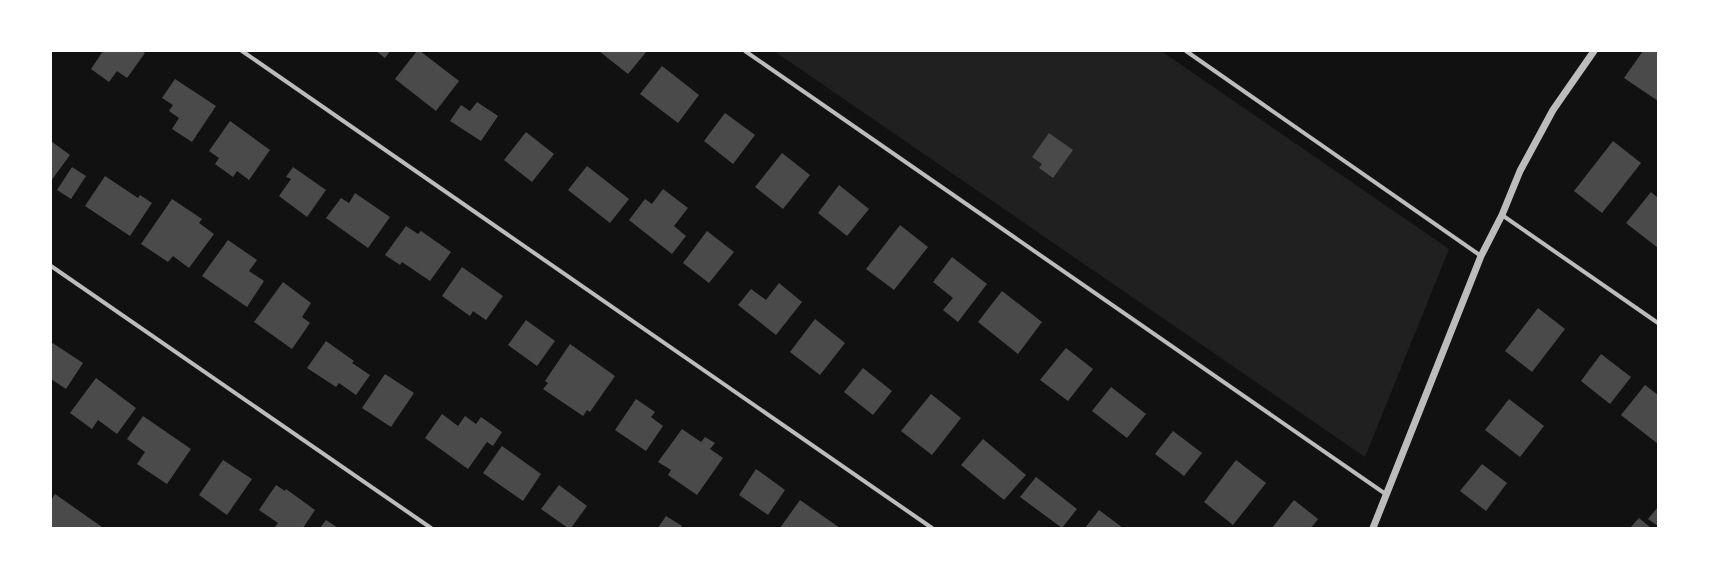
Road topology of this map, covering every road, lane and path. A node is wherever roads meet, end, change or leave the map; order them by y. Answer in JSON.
{"nodes":[{"id":1,"x":242,"y":51,"type":"edge"},
{"id":2,"x":745,"y":51,"type":"edge"},
{"id":3,"x":1186,"y":51,"type":"edge"},
{"id":4,"x":1594,"y":51,"type":"edge"},
{"id":5,"x":1502,"y":215,"type":"junction"},
{"id":6,"x":1481,"y":256,"type":"junction"},
{"id":7,"x":51,"y":266,"type":"edge"},
{"id":8,"x":1658,"y":323,"type":"edge"},
{"id":9,"x":1387,"y":495,"type":"junction"},
{"id":10,"x":431,"y":528,"type":"edge"},
{"id":11,"x":932,"y":528,"type":"edge"},
{"id":12,"x":1373,"y":528,"type":"edge"}],
"edges":[{"from":1,"to":11,"type":"street"},
{"from":2,"to":9,"type":"street"},
{"from":3,"to":6,"type":"street"},
{"from":4,"to":5,"type":"street"},
{"from":5,"to":6,"type":"street"},
{"from":5,"to":8,"type":"street"},
{"from":6,"to":9,"type":"street"},
{"from":7,"to":10,"type":"street"},
{"from":9,"to":12,"type":"street"}]}
